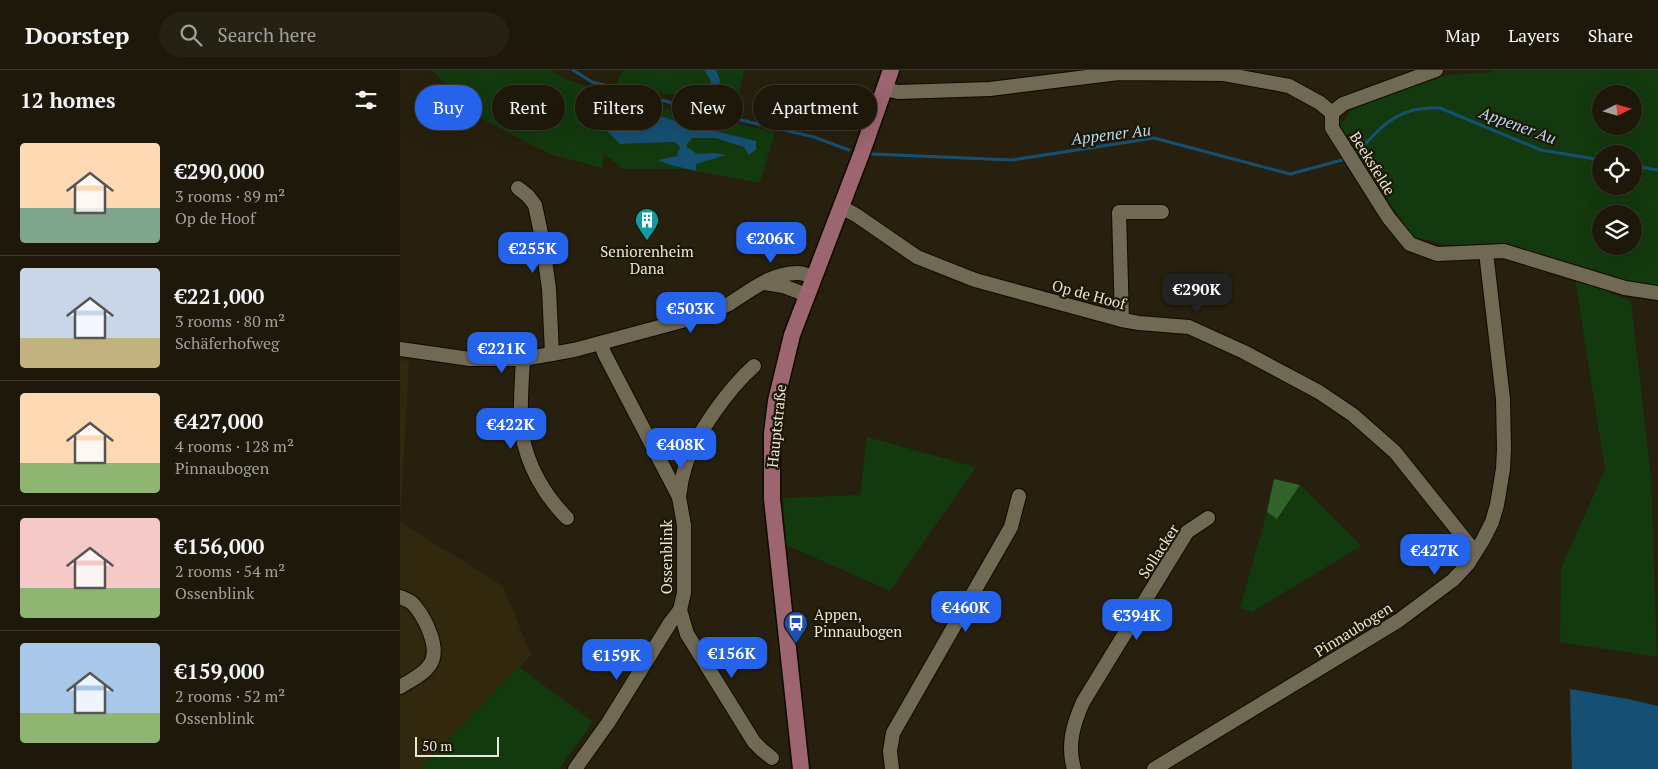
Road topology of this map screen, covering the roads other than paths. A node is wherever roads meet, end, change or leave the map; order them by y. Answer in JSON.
{"nodes":[{"id":1,"x":891,"y":70,"type":"edge"},
{"id":2,"x":1436,"y":70,"type":"edge"},
{"id":3,"x":885,"y":89,"type":"junction"},
{"id":4,"x":1332,"y":113,"type":"junction"},
{"id":5,"x":518,"y":188,"type":"dead end"},
{"id":6,"x":841,"y":207,"type":"junction"},
{"id":7,"x":1162,"y":212,"type":"dead end"},
{"id":8,"x":1486,"y":252,"type":"junction"},
{"id":9,"x":814,"y":278,"type":"junction"},
{"id":10,"x":764,"y":283,"type":"junction"},
{"id":11,"x":1658,"y":293,"type":"edge"},
{"id":12,"x":807,"y":295,"type":"junction"},
{"id":13,"x":1122,"y":320,"type":"junction"},
{"id":14,"x":601,"y":343,"type":"junction"},
{"id":15,"x":400,"y":348,"type":"edge"},
{"id":16,"x":552,"y":354,"type":"junction"},
{"id":17,"x":523,"y":358,"type":"junction"},
{"id":18,"x":754,"y":366,"type":"dead end"},
{"id":19,"x":1019,"y":496,"type":"dead end"},
{"id":20,"x":679,"y":497,"type":"junction"},
{"id":21,"x":567,"y":518,"type":"dead end"},
{"id":22,"x":1208,"y":518,"type":"dead end"},
{"id":23,"x":1475,"y":552,"type":"junction"},
{"id":24,"x":400,"y":597,"type":"edge"},
{"id":25,"x":680,"y":610,"type":"junction"},
{"id":26,"x":400,"y":687,"type":"edge"},
{"id":27,"x":772,"y":758,"type":"dead end"},
{"id":28,"x":575,"y":769,"type":"edge"},
{"id":29,"x":801,"y":769,"type":"edge"},
{"id":30,"x":892,"y":769,"type":"edge"},
{"id":31,"x":1074,"y":769,"type":"edge"},
{"id":32,"x":1154,"y":769,"type":"edge"}],
"edges":[{"from":1,"to":3,"type":"main road","name":"Hauptstraße"},
{"from":2,"to":4,"type":"street"},
{"from":3,"to":4,"type":"street"},
{"from":3,"to":6,"type":"main road","name":"Hauptstraße"},
{"from":4,"to":8,"type":"street","name":"Beeksfelde"},
{"from":5,"to":16,"type":"street"},
{"from":6,"to":9,"type":"main road","name":"Hauptstraße"},
{"from":6,"to":13,"type":"street","name":"Op de Hoof"},
{"from":7,"to":13,"type":"street"},
{"from":8,"to":11,"type":"street","name":"Beeksfelde"},
{"from":8,"to":23,"type":"street","name":"Pinnaubogen"},
{"from":9,"to":10,"type":"street"},
{"from":9,"to":12,"type":"main road","name":"Hauptstraße"},
{"from":10,"to":12,"type":"street"},
{"from":10,"to":14,"type":"street"},
{"from":12,"to":29,"type":"main road","name":"Hauptstraße"},
{"from":13,"to":23,"type":"street","name":"Op de Hoof"},
{"from":14,"to":16,"type":"street"},
{"from":14,"to":20,"type":"street","name":"Ossenblink"},
{"from":15,"to":17,"type":"street"},
{"from":16,"to":17,"type":"street"},
{"from":17,"to":21,"type":"street"},
{"from":18,"to":20,"type":"street"},
{"from":19,"to":30,"type":"street"},
{"from":20,"to":25,"type":"street","name":"Ossenblink"},
{"from":22,"to":31,"type":"street","name":"Sollacker"},
{"from":23,"to":32,"type":"street","name":"Pinnaubogen"},
{"from":24,"to":26,"type":"street"},
{"from":25,"to":27,"type":"street","name":"Ossenblink"},
{"from":25,"to":28,"type":"street","name":"Ossenblink"}]}
